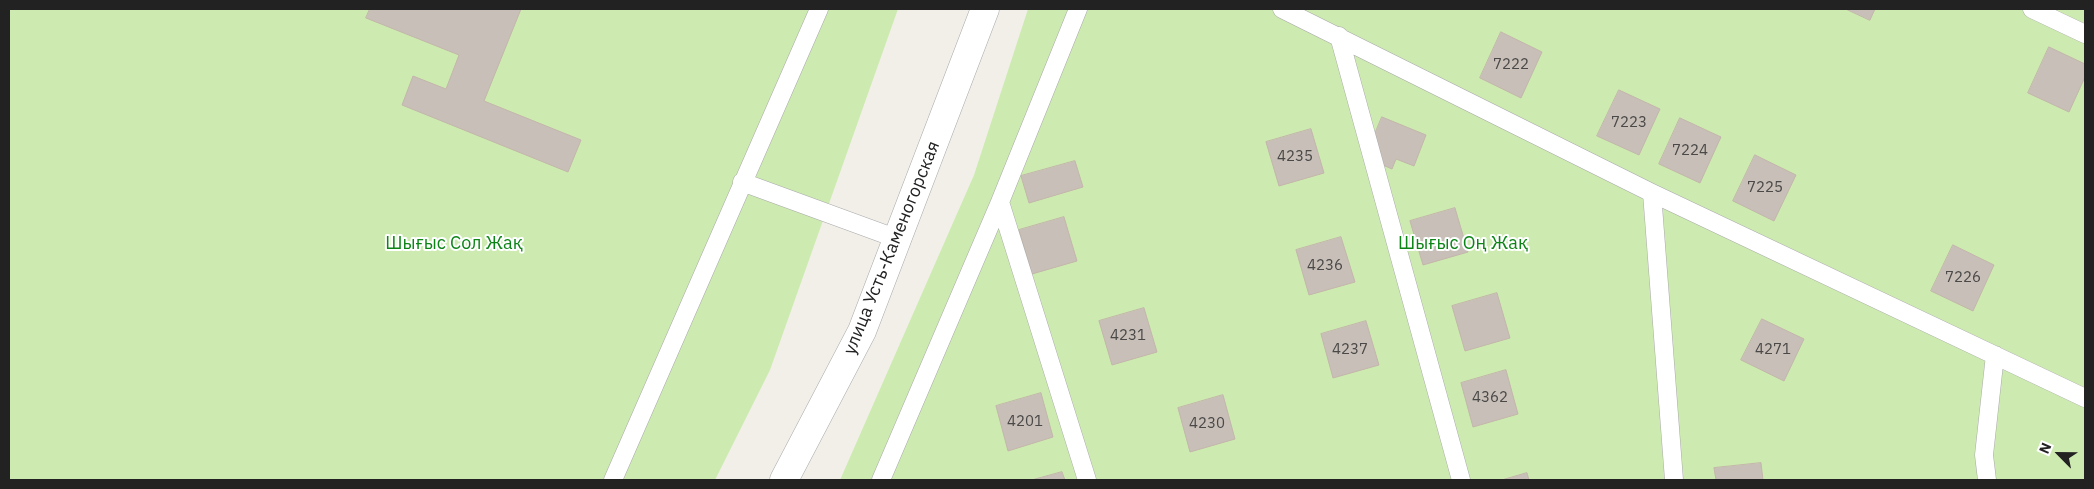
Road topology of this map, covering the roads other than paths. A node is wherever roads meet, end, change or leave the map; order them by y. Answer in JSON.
{"nodes":[{"id":1,"x":819,"y":9,"type":"edge"},
{"id":2,"x":985,"y":9,"type":"edge"},
{"id":3,"x":1078,"y":9,"type":"edge"},
{"id":4,"x":1282,"y":9,"type":"edge"},
{"id":5,"x":2032,"y":9,"type":"edge"},
{"id":6,"x":2085,"y":34,"type":"edge"},
{"id":7,"x":1339,"y":36,"type":"junction"},
{"id":8,"x":742,"y":182,"type":"junction"},
{"id":9,"x":1652,"y":193,"type":"junction"},
{"id":10,"x":1000,"y":202,"type":"junction"},
{"id":11,"x":898,"y":239,"type":"junction"},
{"id":12,"x":1994,"y":355,"type":"junction"},
{"id":13,"x":2085,"y":398,"type":"edge"},
{"id":14,"x":613,"y":480,"type":"edge"},
{"id":15,"x":784,"y":480,"type":"edge"},
{"id":16,"x":881,"y":480,"type":"edge"},
{"id":17,"x":1087,"y":480,"type":"edge"},
{"id":18,"x":1461,"y":480,"type":"edge"},
{"id":19,"x":1674,"y":480,"type":"edge"},
{"id":20,"x":1986,"y":480,"type":"edge"}],
"edges":[{"from":1,"to":8,"type":"lane"},
{"from":2,"to":11,"type":"street","name":"улица Усть-Каменогорская"},
{"from":3,"to":10,"type":"lane"},
{"from":4,"to":7,"type":"lane"},
{"from":5,"to":6,"type":"lane"},
{"from":7,"to":9,"type":"lane"},
{"from":7,"to":18,"type":"lane"},
{"from":8,"to":11,"type":"lane"},
{"from":8,"to":14,"type":"lane"},
{"from":9,"to":12,"type":"lane"},
{"from":9,"to":19,"type":"lane"},
{"from":10,"to":16,"type":"lane"},
{"from":10,"to":17,"type":"lane"},
{"from":11,"to":15,"type":"street","name":"улица Усть-Каменогорская"},
{"from":12,"to":13,"type":"lane"},
{"from":12,"to":20,"type":"lane"}]}
